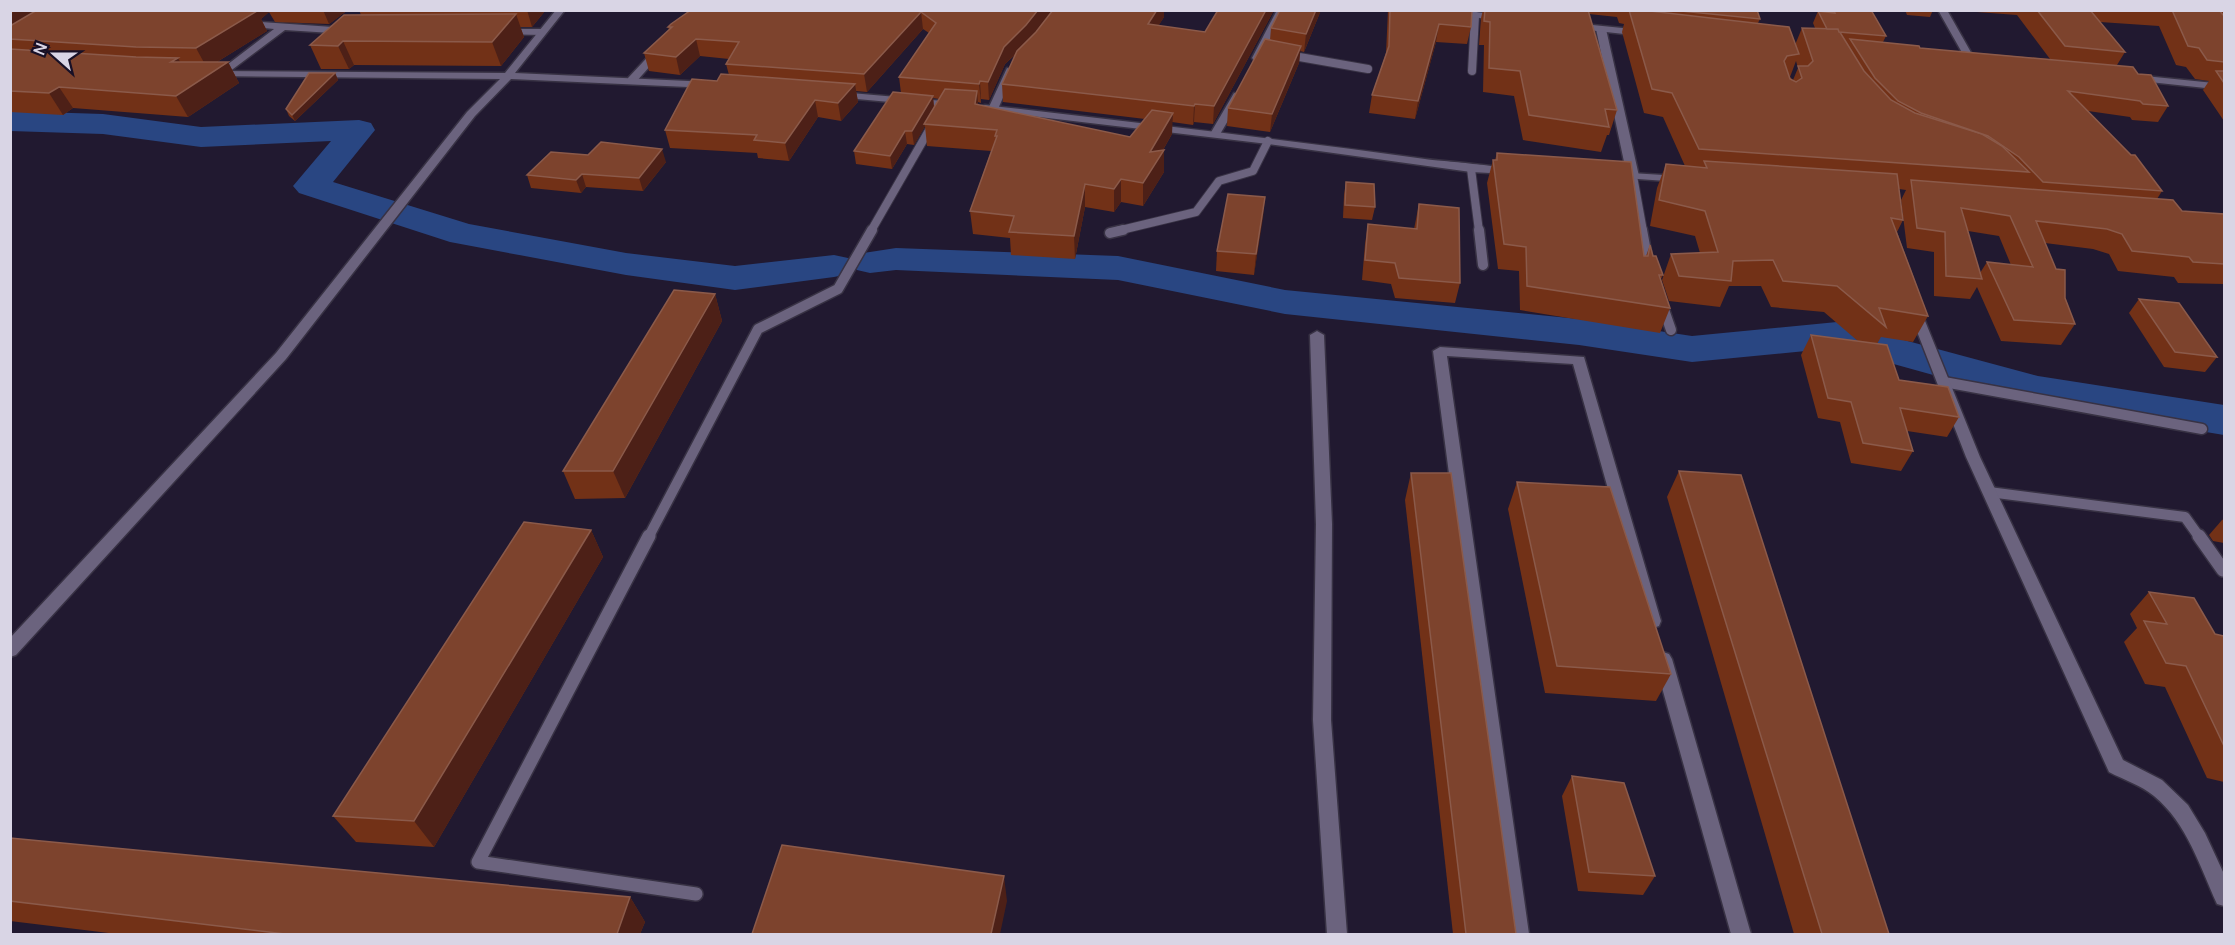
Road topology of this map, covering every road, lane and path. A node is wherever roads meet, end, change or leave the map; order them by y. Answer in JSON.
{"nodes":[{"id":1,"x":561,"y":10,"type":"edge"},
{"id":2,"x":1282,"y":10,"type":"edge"},
{"id":3,"x":1425,"y":10,"type":"edge"},
{"id":4,"x":1941,"y":10,"type":"edge"},
{"id":5,"x":1475,"y":16,"type":"junction"},
{"id":6,"x":272,"y":17,"type":"dead end"},
{"id":7,"x":1510,"y":19,"type":"edge"},
{"id":8,"x":240,"y":23,"type":"edge"},
{"id":9,"x":263,"y":24,"type":"junction"},
{"id":10,"x":1567,"y":25,"type":"edge"},
{"id":11,"x":284,"y":26,"type":"junction"},
{"id":12,"x":1602,"y":29,"type":"junction"},
{"id":13,"x":361,"y":32,"type":"edge"},
{"id":14,"x":497,"y":32,"type":"edge"},
{"id":15,"x":542,"y":32,"type":"junction"},
{"id":16,"x":1647,"y":33,"type":"edge"},
{"id":17,"x":668,"y":41,"type":"edge"},
{"id":18,"x":1282,"y":54,"type":"edge"},
{"id":19,"x":1019,"y":59,"type":"edge"},
{"id":20,"x":1960,"y":62,"type":"edge"},
{"id":21,"x":1972,"y":63,"type":"junction"},
{"id":22,"x":1983,"y":64,"type":"edge"},
{"id":23,"x":1253,"y":67,"type":"edge"},
{"id":24,"x":1368,"y":69,"type":"dead end"},
{"id":25,"x":1472,"y":71,"type":"dead end"},
{"id":26,"x":201,"y":73,"type":"edge"},
{"id":27,"x":222,"y":73,"type":"junction"},
{"id":28,"x":508,"y":76,"type":"junction"},
{"id":29,"x":2120,"y":77,"type":"edge"},
{"id":30,"x":632,"y":80,"type":"junction"},
{"id":31,"x":725,"y":86,"type":"edge"},
{"id":32,"x":1243,"y":86,"type":"edge"},
{"id":33,"x":2224,"y":87,"type":"edge"},
{"id":34,"x":830,"y":94,"type":"edge"},
{"id":35,"x":944,"y":104,"type":"junction"},
{"id":36,"x":993,"y":109,"type":"junction"},
{"id":37,"x":1215,"y":134,"type":"junction"},
{"id":38,"x":1268,"y":141,"type":"junction"},
{"id":39,"x":1471,"y":169,"type":"junction"},
{"id":40,"x":1517,"y":171,"type":"edge"},
{"id":41,"x":1598,"y":174,"type":"edge"},
{"id":42,"x":1633,"y":176,"type":"junction"},
{"id":43,"x":1690,"y":179,"type":"edge"},
{"id":44,"x":1110,"y":233,"type":"dead end"},
{"id":45,"x":1483,"y":265,"type":"dead end"},
{"id":46,"x":1654,"y":281,"type":"edge"},
{"id":47,"x":1657,"y":291,"type":"edge"},
{"id":48,"x":1911,"y":300,"type":"edge"},
{"id":49,"x":1671,"y":330,"type":"edge"},
{"id":50,"x":1317,"y":335,"type":"dead end"},
{"id":51,"x":1943,"y":379,"type":"junction"},
{"id":52,"x":2202,"y":429,"type":"dead end"},
{"id":53,"x":1989,"y":492,"type":"junction"},
{"id":54,"x":2223,"y":570,"type":"edge"},
{"id":55,"x":10,"y":650,"type":"edge"},
{"id":56,"x":696,"y":894,"type":"dead end"},
{"id":57,"x":2224,"y":897,"type":"edge"},
{"id":58,"x":1337,"y":934,"type":"edge"},
{"id":59,"x":1519,"y":934,"type":"edge"},
{"id":60,"x":1741,"y":934,"type":"edge"}],
"edges":[{"from":1,"to":15,"type":"street"},
{"from":2,"to":23,"type":"street"},
{"from":3,"to":5,"type":"street"},
{"from":4,"to":21,"type":"street"},
{"from":5,"to":7,"type":"street"},
{"from":5,"to":25,"type":"lane"},
{"from":6,"to":9,"type":"street"},
{"from":8,"to":9,"type":"street"},
{"from":9,"to":11,"type":"street"},
{"from":10,"to":12,"type":"street"},
{"from":11,"to":13,"type":"street"},
{"from":11,"to":27,"type":"street"},
{"from":12,"to":16,"type":"street"},
{"from":12,"to":42,"type":"street"},
{"from":14,"to":15,"type":"street"},
{"from":15,"to":28,"type":"street"},
{"from":17,"to":30,"type":"street"},
{"from":18,"to":24,"type":"lane"},
{"from":19,"to":36,"type":"street"},
{"from":20,"to":21,"type":"street"},
{"from":21,"to":22,"type":"street"},
{"from":26,"to":27,"type":"street"},
{"from":27,"to":28,"type":"street"},
{"from":28,"to":30,"type":"street"},
{"from":28,"to":55,"type":"street"},
{"from":29,"to":33,"type":"street"},
{"from":30,"to":31,"type":"street"},
{"from":32,"to":37,"type":"street"},
{"from":34,"to":35,"type":"street"},
{"from":35,"to":36,"type":"street"},
{"from":35,"to":56,"type":"lane"},
{"from":36,"to":37,"type":"street"},
{"from":37,"to":38,"type":"street"},
{"from":38,"to":39,"type":"street"},
{"from":38,"to":44,"type":"lane"},
{"from":39,"to":40,"type":"street"},
{"from":39,"to":45,"type":"lane"},
{"from":41,"to":42,"type":"street"},
{"from":42,"to":43,"type":"street"},
{"from":42,"to":46,"type":"lane"},
{"from":47,"to":49,"type":"lane"},
{"from":48,"to":51,"type":"street"},
{"from":50,"to":58,"type":"street"},
{"from":51,"to":52,"type":"lane"},
{"from":51,"to":53,"type":"street"},
{"from":53,"to":54,"type":"lane"},
{"from":53,"to":57,"type":"street"},
{"from":59,"to":60,"type":"street"}]}
